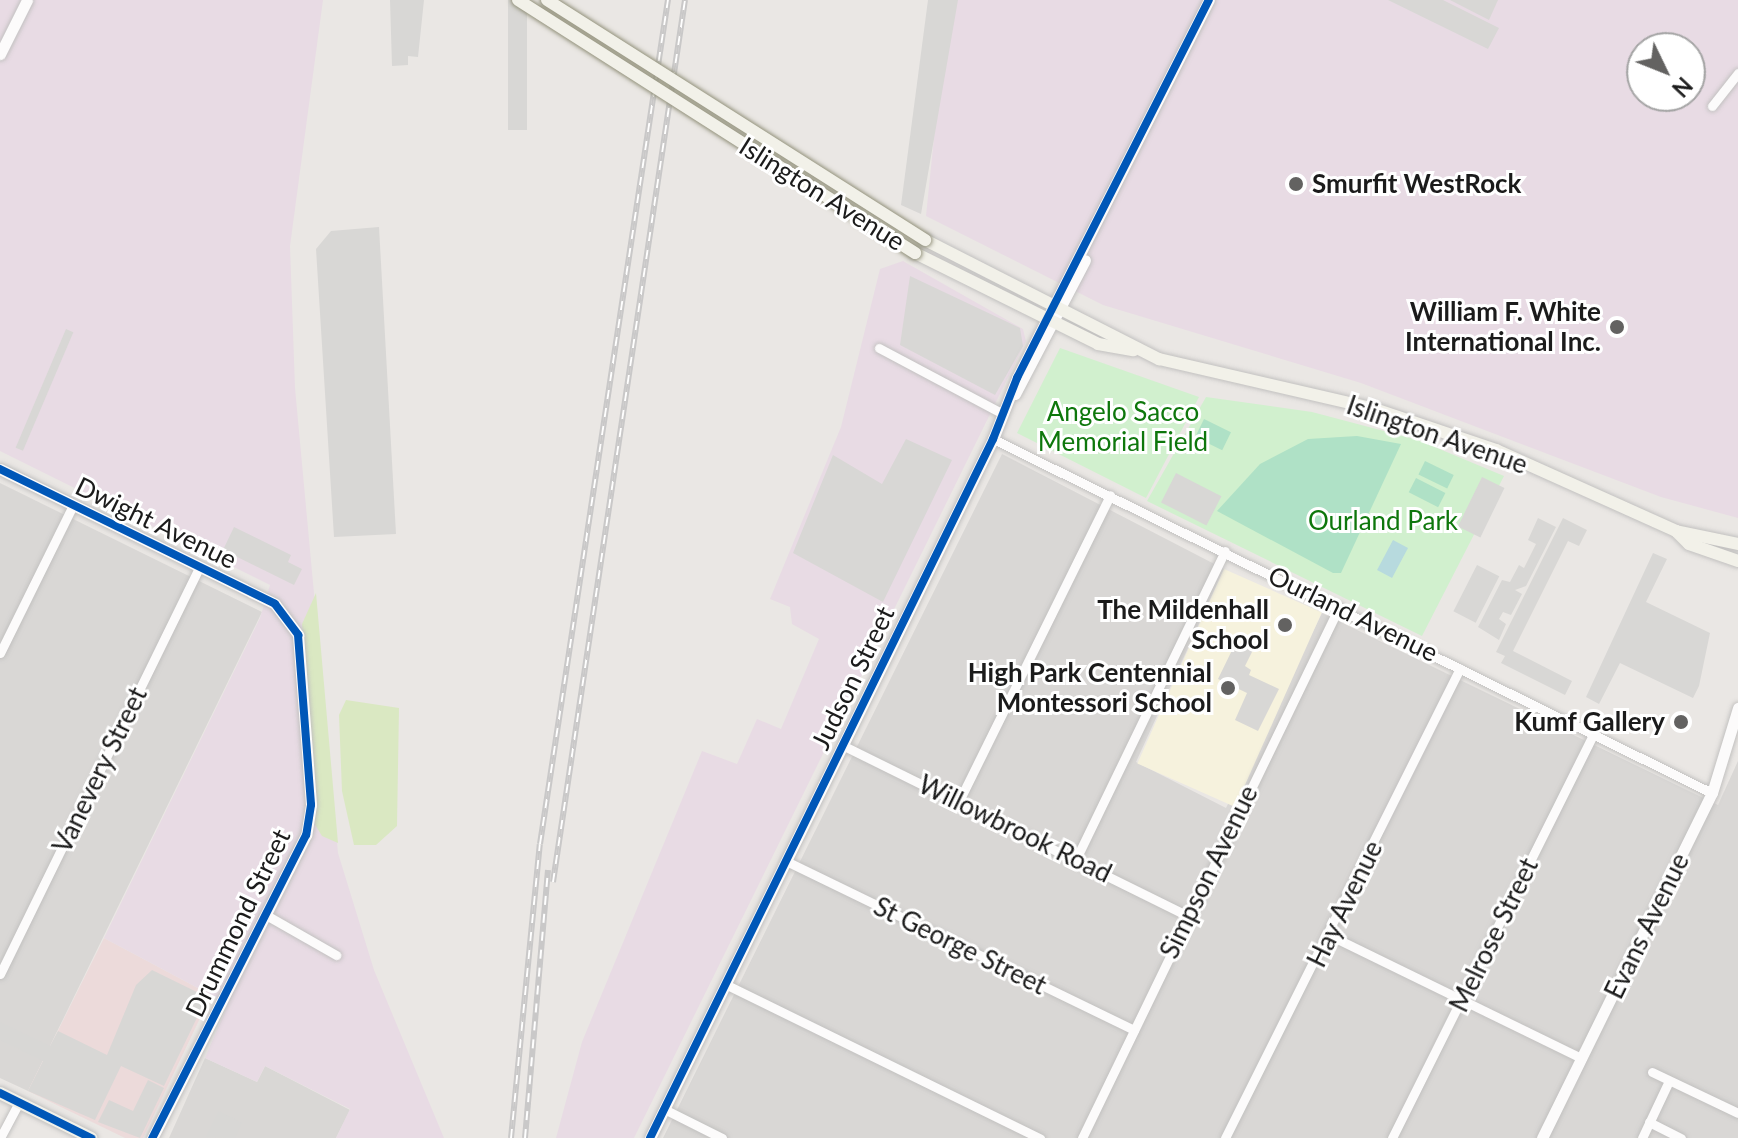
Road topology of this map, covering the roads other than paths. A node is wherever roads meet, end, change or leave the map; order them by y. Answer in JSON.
{"nodes":[{"id":1,"x":27,"y":0,"type":"edge"},
{"id":2,"x":518,"y":0,"type":"edge"},
{"id":3,"x":547,"y":0,"type":"edge"},
{"id":4,"x":1209,"y":0,"type":"edge"},
{"id":5,"x":0,"y":54,"type":"edge"},
{"id":6,"x":1738,"y":73,"type":"edge"},
{"id":7,"x":1712,"y":106,"type":"dead end"},
{"id":8,"x":1057,"y":307,"type":"junction"},
{"id":9,"x":1050,"y":321,"type":"junction"},
{"id":10,"x":879,"y":348,"type":"dead end"},
{"id":11,"x":1144,"y":352,"type":"junction"},
{"id":12,"x":1003,"y":414,"type":"junction"},
{"id":13,"x":993,"y":439,"type":"junction"},
{"id":14,"x":0,"y":469,"type":"edge"},
{"id":15,"x":1110,"y":495,"type":"junction"},
{"id":16,"x":73,"y":505,"type":"junction"},
{"id":17,"x":1676,"y":531,"type":"junction"},
{"id":18,"x":1738,"y":544,"type":"edge"},
{"id":19,"x":1225,"y":551,"type":"junction"},
{"id":20,"x":1738,"y":561,"type":"edge"},
{"id":21,"x":199,"y":567,"type":"junction"},
{"id":22,"x":1339,"y":607,"type":"junction"},
{"id":23,"x":291,"y":620,"type":"joint"},
{"id":24,"x":0,"y":653,"type":"edge"},
{"id":25,"x":1460,"y":668,"type":"junction"},
{"id":26,"x":1738,"y":708,"type":"edge"},
{"id":27,"x":1594,"y":732,"type":"junction"},
{"id":28,"x":842,"y":745,"type":"junction"},
{"id":29,"x":1712,"y":793,"type":"junction"},
{"id":30,"x":959,"y":801,"type":"junction"},
{"id":31,"x":1076,"y":859,"type":"junction"},
{"id":32,"x":786,"y":861,"type":"junction"},
{"id":33,"x":266,"y":915,"type":"junction"},
{"id":34,"x":1186,"y":915,"type":"junction"},
{"id":35,"x":1329,"y":935,"type":"junction"},
{"id":36,"x":336,"y":955,"type":"dead end"},
{"id":37,"x":0,"y":974,"type":"edge"},
{"id":38,"x":725,"y":984,"type":"junction"},
{"id":39,"x":1463,"y":999,"type":"junction"},
{"id":40,"x":1134,"y":1030,"type":"junction"},
{"id":41,"x":1581,"y":1058,"type":"junction"},
{"id":42,"x":1652,"y":1072,"type":"dead end"},
{"id":43,"x":1669,"y":1081,"type":"junction"},
{"id":44,"x":0,"y":1093,"type":"edge"},
{"id":45,"x":19,"y":1103,"type":"junction"},
{"id":46,"x":664,"y":1109,"type":"junction"},
{"id":47,"x":1738,"y":1113,"type":"edge"},
{"id":48,"x":1649,"y":1122,"type":"junction"},
{"id":49,"x":0,"y":1138,"type":"edge"},
{"id":50,"x":91,"y":1138,"type":"edge"},
{"id":51,"x":152,"y":1138,"type":"edge"},
{"id":52,"x":650,"y":1138,"type":"edge"},
{"id":53,"x":722,"y":1138,"type":"edge"},
{"id":54,"x":1040,"y":1138,"type":"edge"},
{"id":55,"x":1082,"y":1138,"type":"edge"},
{"id":56,"x":1225,"y":1138,"type":"edge"},
{"id":57,"x":1392,"y":1138,"type":"edge"},
{"id":58,"x":1542,"y":1138,"type":"edge"},
{"id":59,"x":1642,"y":1138,"type":"edge"},
{"id":60,"x":1681,"y":1138,"type":"edge"}],
"edges":[{"from":1,"to":5,"type":"street"},
{"from":2,"to":9,"type":"main road","name":"Islington Avenue","bridge":true},
{"from":3,"to":8,"type":"main road","name":"Islington Avenue","bridge":true},
{"from":4,"to":8,"type":"street","name":"Judson Street"},
{"from":6,"to":7,"type":"street"},
{"from":8,"to":9,"type":"street","name":"Judson Street"},
{"from":8,"to":11,"type":"main road","name":"Islington Avenue"},
{"from":9,"to":11,"type":"main road","name":"Islington Avenue"},
{"from":9,"to":12,"type":"street","name":"Judson Street"},
{"from":10,"to":12,"type":"street"},
{"from":11,"to":17,"type":"main road","name":"Islington Avenue"},
{"from":12,"to":13,"type":"street","name":"Judson Street"},
{"from":13,"to":15,"type":"street","name":"Ourland Avenue"},
{"from":13,"to":28,"type":"street","name":"Judson Street"},
{"from":14,"to":16,"type":"street","name":"Dwight Avenue"},
{"from":15,"to":19,"type":"street","name":"Ourland Avenue"},
{"from":15,"to":30,"type":"street"},
{"from":16,"to":21,"type":"street","name":"Dwight Avenue"},
{"from":16,"to":24,"type":"street"},
{"from":17,"to":18,"type":"main road","name":"Islington Avenue"},
{"from":17,"to":20,"type":"main road","name":"Islington Avenue"},
{"from":19,"to":22,"type":"street","name":"Ourland Avenue"},
{"from":19,"to":31,"type":"street"},
{"from":21,"to":23,"type":"street","name":"Dwight Avenue"},
{"from":21,"to":37,"type":"street","name":"Vanevery Street"},
{"from":22,"to":25,"type":"street","name":"Ourland Avenue"},
{"from":22,"to":34,"type":"street","name":"Simpson Avenue"},
{"from":23,"to":33,"type":"street","name":"Drummond Street"},
{"from":25,"to":27,"type":"street","name":"Ourland Avenue"},
{"from":25,"to":35,"type":"street","name":"Hay Avenue"},
{"from":26,"to":29,"type":"street","name":"Evans Avenue"},
{"from":27,"to":29,"type":"street","name":"Ourland Avenue"},
{"from":27,"to":39,"type":"street","name":"Melrose Street"},
{"from":28,"to":30,"type":"street","name":"Willowbrook Road"},
{"from":28,"to":32,"type":"street","name":"Judson Street"},
{"from":29,"to":41,"type":"street","name":"Evans Avenue"},
{"from":30,"to":31,"type":"street","name":"Willowbrook Road"},
{"from":31,"to":34,"type":"street","name":"Willowbrook Road"},
{"from":32,"to":38,"type":"street","name":"Judson Street"},
{"from":32,"to":40,"type":"street","name":"St George Street"},
{"from":33,"to":36,"type":"street"},
{"from":33,"to":51,"type":"street","name":"Drummond Street"},
{"from":34,"to":40,"type":"street","name":"Simpson Avenue"},
{"from":35,"to":39,"type":"street"},
{"from":35,"to":56,"type":"street","name":"Hay Avenue"},
{"from":38,"to":46,"type":"street","name":"Judson Street"},
{"from":38,"to":54,"type":"street"},
{"from":39,"to":41,"type":"street"},
{"from":39,"to":57,"type":"street","name":"Melrose Street"},
{"from":40,"to":55,"type":"street","name":"Simpson Avenue"},
{"from":41,"to":58,"type":"street","name":"Evans Avenue"},
{"from":42,"to":43,"type":"street"},
{"from":43,"to":47,"type":"street"},
{"from":43,"to":48,"type":"street"},
{"from":44,"to":45,"type":"main road"},
{"from":45,"to":49,"type":"street"},
{"from":45,"to":50,"type":"main road"},
{"from":46,"to":52,"type":"street","name":"Judson Street"},
{"from":46,"to":53,"type":"street"},
{"from":48,"to":59,"type":"street"},
{"from":48,"to":60,"type":"street"}]}
